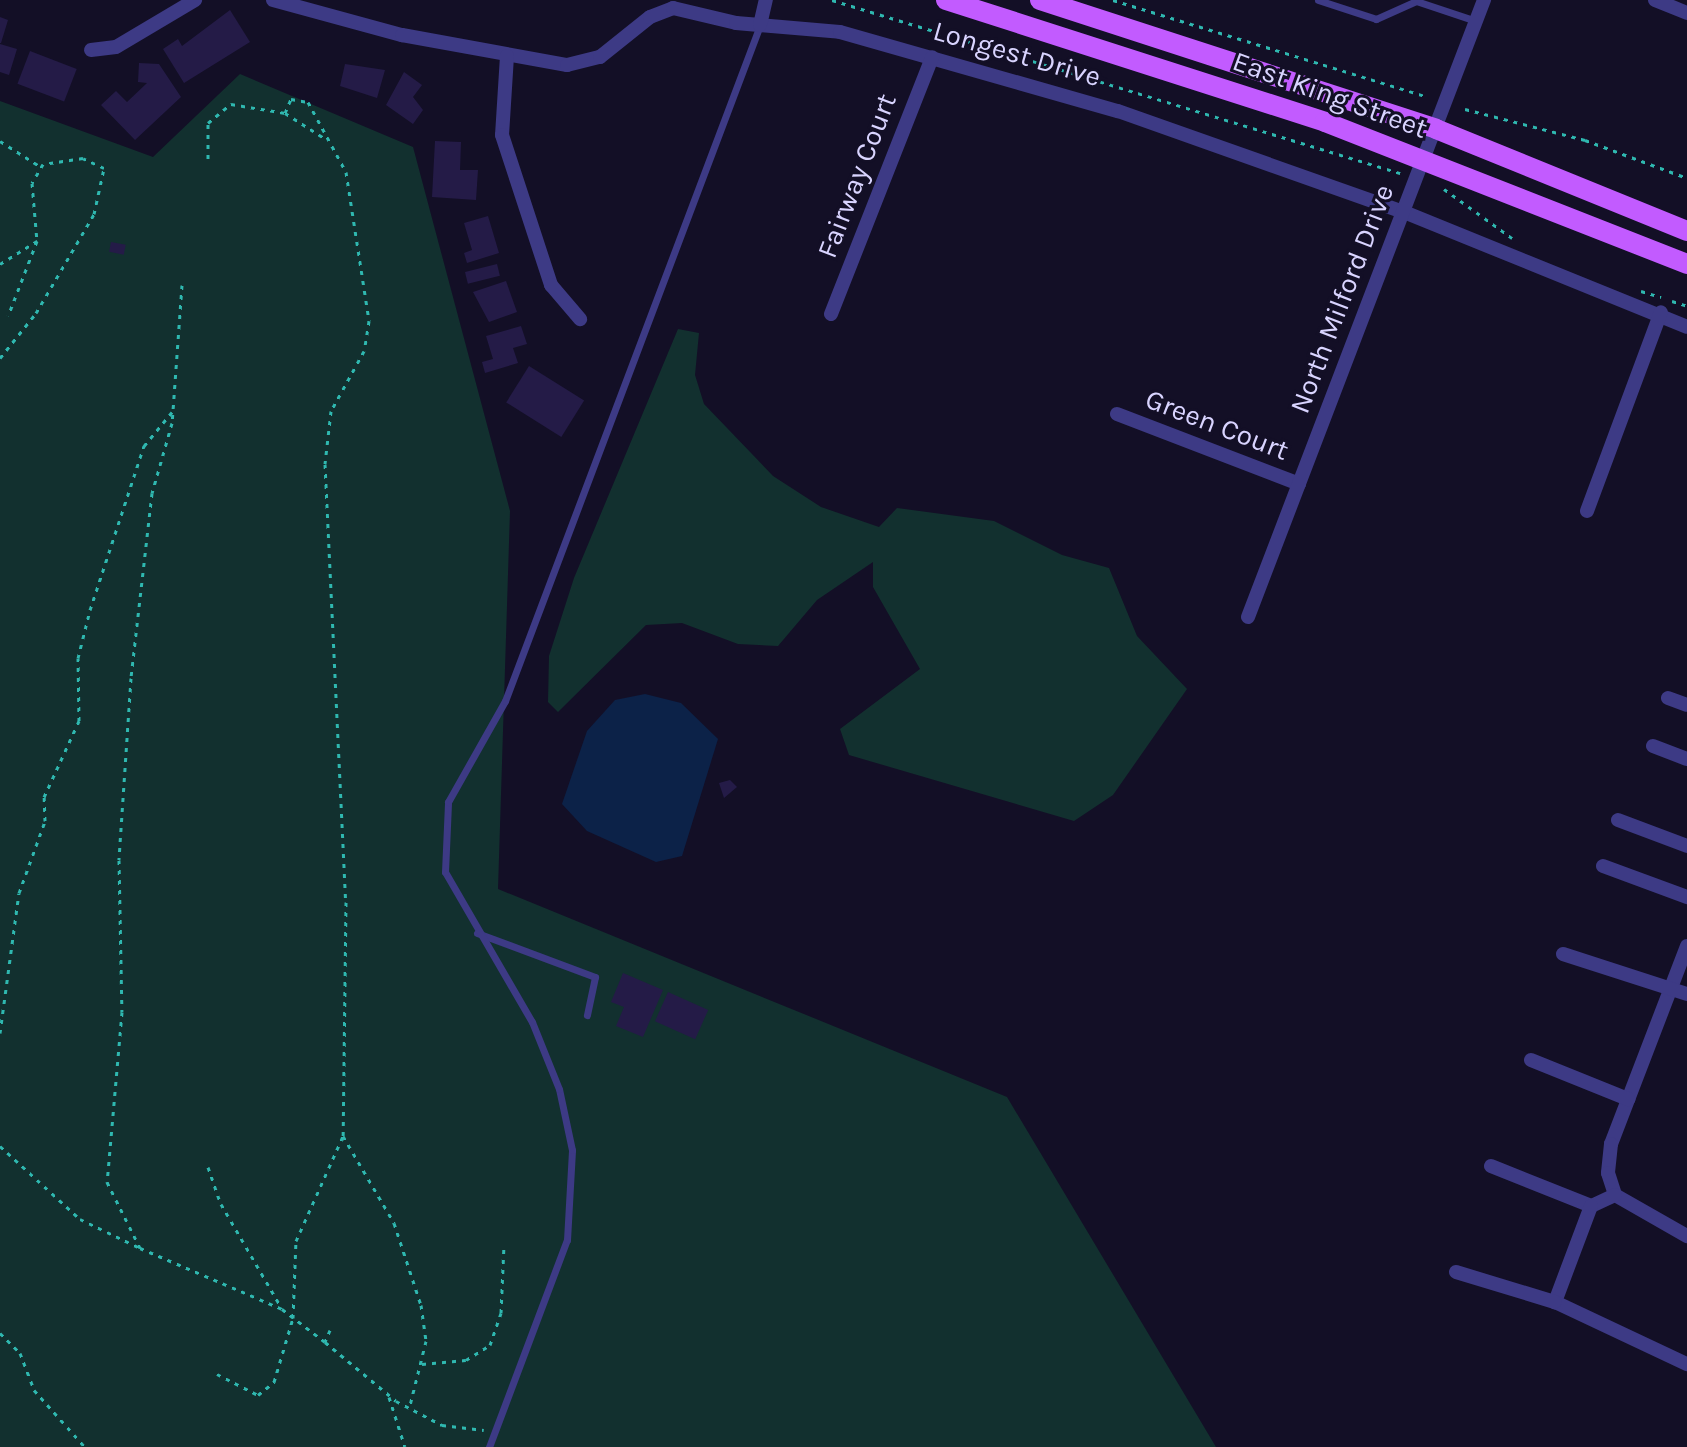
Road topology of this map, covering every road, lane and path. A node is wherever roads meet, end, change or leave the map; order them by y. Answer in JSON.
{"nodes":[{"id":1,"x":195,"y":0,"type":"edge"},
{"id":2,"x":273,"y":0,"type":"edge"},
{"id":3,"x":766,"y":0,"type":"edge"},
{"id":4,"x":832,"y":0,"type":"edge"},
{"id":5,"x":946,"y":0,"type":"edge"},
{"id":6,"x":1040,"y":0,"type":"edge"},
{"id":7,"x":1113,"y":0,"type":"edge"},
{"id":8,"x":1318,"y":0,"type":"edge"},
{"id":9,"x":1416,"y":0,"type":"edge"},
{"id":10,"x":1484,"y":0,"type":"edge"},
{"id":11,"x":1655,"y":0,"type":"edge"},
{"id":12,"x":1687,"y":13,"type":"edge"},
{"id":13,"x":1476,"y":21,"type":"junction"},
{"id":14,"x":760,"y":25,"type":"junction"},
{"id":15,"x":91,"y":50,"type":"dead end"},
{"id":16,"x":507,"y":56,"type":"junction"},
{"id":17,"x":932,"y":57,"type":"junction"},
{"id":18,"x":1425,"y":96,"type":"dead end"},
{"id":19,"x":1465,"y":109,"type":"dead end"},
{"id":20,"x":285,"y":113,"type":"junction"},
{"id":21,"x":1436,"y":129,"type":"junction"},
{"id":22,"x":324,"y":138,"type":"junction"},
{"id":23,"x":0,"y":141,"type":"edge"},
{"id":24,"x":1424,"y":158,"type":"junction"},
{"id":25,"x":208,"y":159,"type":"dead end"},
{"id":26,"x":41,"y":167,"type":"junction"},
{"id":27,"x":1400,"y":173,"type":"dead end"},
{"id":28,"x":1687,"y":178,"type":"edge"},
{"id":29,"x":1431,"y":183,"type":"dead end"},
{"id":30,"x":1404,"y":212,"type":"junction"},
{"id":31,"x":1687,"y":231,"type":"edge"},
{"id":32,"x":37,"y":241,"type":"junction"},
{"id":33,"x":1522,"y":243,"type":"dead end"},
{"id":34,"x":0,"y":264,"type":"edge"},
{"id":35,"x":1687,"y":264,"type":"edge"},
{"id":36,"x":182,"y":285,"type":"dead end"},
{"id":37,"x":1632,"y":287,"type":"dead end"},
{"id":38,"x":1687,"y":306,"type":"edge"},
{"id":39,"x":1661,"y":312,"type":"junction"},
{"id":40,"x":831,"y":314,"type":"dead end"},
{"id":41,"x":8,"y":316,"type":"dead end"},
{"id":42,"x":580,"y":319,"type":"dead end"},
{"id":43,"x":1687,"y":327,"type":"edge"},
{"id":44,"x":0,"y":358,"type":"edge"},
{"id":45,"x":172,"y":412,"type":"junction"},
{"id":46,"x":1117,"y":414,"type":"dead end"},
{"id":47,"x":1299,"y":484,"type":"junction"},
{"id":48,"x":1587,"y":511,"type":"dead end"},
{"id":49,"x":1248,"y":617,"type":"dead end"},
{"id":50,"x":1668,"y":698,"type":"dead end"},
{"id":51,"x":1687,"y":705,"type":"edge"},
{"id":52,"x":1653,"y":746,"type":"dead end"},
{"id":53,"x":1687,"y":759,"type":"edge"},
{"id":54,"x":1618,"y":820,"type":"dead end"},
{"id":55,"x":1687,"y":846,"type":"edge"},
{"id":56,"x":1603,"y":866,"type":"dead end"},
{"id":57,"x":1687,"y":897,"type":"edge"},
{"id":58,"x":477,"y":933,"type":"junction"},
{"id":59,"x":1687,"y":946,"type":"edge"},
{"id":60,"x":1563,"y":954,"type":"dead end"},
{"id":61,"x":1670,"y":990,"type":"junction"},
{"id":62,"x":1687,"y":994,"type":"edge"},
{"id":63,"x":587,"y":1015,"type":"dead end"},
{"id":64,"x":0,"y":1033,"type":"edge"},
{"id":65,"x":1531,"y":1060,"type":"dead end"},
{"id":66,"x":1628,"y":1099,"type":"junction"},
{"id":67,"x":343,"y":1136,"type":"junction"},
{"id":68,"x":0,"y":1146,"type":"edge"},
{"id":69,"x":1491,"y":1166,"type":"dead end"},
{"id":70,"x":208,"y":1167,"type":"dead end"},
{"id":71,"x":1615,"y":1195,"type":"junction"},
{"id":72,"x":1591,"y":1206,"type":"junction"},
{"id":73,"x":1687,"y":1236,"type":"edge"},
{"id":74,"x":504,"y":1245,"type":"dead end"},
{"id":75,"x":140,"y":1248,"type":"junction"},
{"id":76,"x":1456,"y":1272,"type":"dead end"},
{"id":77,"x":1555,"y":1302,"type":"junction"},
{"id":78,"x":282,"y":1309,"type":"junction"},
{"id":79,"x":293,"y":1318,"type":"junction"},
{"id":80,"x":0,"y":1333,"type":"edge"},
{"id":81,"x":316,"y":1335,"type":"junction"},
{"id":82,"x":325,"y":1342,"type":"junction"},
{"id":83,"x":421,"y":1364,"type":"junction"},
{"id":84,"x":1687,"y":1364,"type":"edge"},
{"id":85,"x":217,"y":1374,"type":"dead end"},
{"id":86,"x":387,"y":1394,"type":"junction"},
{"id":87,"x":409,"y":1409,"type":"junction"},
{"id":88,"x":496,"y":1430,"type":"junction"},
{"id":89,"x":85,"y":1447,"type":"edge"},
{"id":90,"x":405,"y":1447,"type":"edge"},
{"id":91,"x":489,"y":1447,"type":"edge"}],
"edges":[{"from":1,"to":15,"type":"street"},
{"from":2,"to":16,"type":"street","name":"Longest Drive"},
{"from":3,"to":14,"type":"street"},
{"from":4,"to":27,"type":"path"},
{"from":5,"to":24,"type":"main road","name":"East King Street"},
{"from":6,"to":21,"type":"main road","name":"East King Street"},
{"from":7,"to":18,"type":"path"},
{"from":8,"to":9,"type":"lane"},
{"from":9,"to":13,"type":"lane"},
{"from":10,"to":13,"type":"street","name":"North Milford Drive"},
{"from":11,"to":12,"type":"street"},
{"from":13,"to":21,"type":"street","name":"North Milford Drive"},
{"from":14,"to":16,"type":"street","name":"Longest Drive"},
{"from":14,"to":17,"type":"street","name":"Longest Drive"},
{"from":14,"to":58,"type":"lane"},
{"from":16,"to":42,"type":"street"},
{"from":17,"to":30,"type":"street","name":"Longest Drive"},
{"from":17,"to":40,"type":"street","name":"Fairway Court"},
{"from":19,"to":28,"type":"path"},
{"from":20,"to":22,"type":"path"},
{"from":20,"to":22,"type":"path"},
{"from":20,"to":25,"type":"path"},
{"from":21,"to":24,"type":"street","name":"North Milford Drive"},
{"from":21,"to":31,"type":"main road","name":"East King Street"},
{"from":22,"to":67,"type":"path"},
{"from":23,"to":26,"type":"path"},
{"from":24,"to":30,"type":"street","name":"North Milford Drive"},
{"from":24,"to":35,"type":"main road","name":"East King Street"},
{"from":26,"to":32,"type":"path"},
{"from":26,"to":44,"type":"path"},
{"from":29,"to":33,"type":"path"},
{"from":30,"to":39,"type":"street","name":"Longest Drive"},
{"from":30,"to":47,"type":"street","name":"North Milford Drive"},
{"from":32,"to":34,"type":"path"},
{"from":32,"to":41,"type":"path"},
{"from":36,"to":45,"type":"path"},
{"from":37,"to":38,"type":"path"},
{"from":39,"to":43,"type":"street","name":"Longest Drive"},
{"from":39,"to":48,"type":"street"},
{"from":45,"to":64,"type":"path"},
{"from":45,"to":75,"type":"path"},
{"from":46,"to":47,"type":"street","name":"Green Court"},
{"from":47,"to":49,"type":"street","name":"North Milford Drive"},
{"from":50,"to":51,"type":"street"},
{"from":52,"to":53,"type":"street"},
{"from":54,"to":55,"type":"street"},
{"from":56,"to":57,"type":"street"},
{"from":58,"to":63,"type":"lane"},
{"from":58,"to":88,"type":"lane"},
{"from":59,"to":61,"type":"street"},
{"from":60,"to":61,"type":"street"},
{"from":61,"to":62,"type":"street"},
{"from":61,"to":66,"type":"street"},
{"from":65,"to":66,"type":"street"},
{"from":66,"to":71,"type":"street"},
{"from":67,"to":79,"type":"path"},
{"from":67,"to":83,"type":"path"},
{"from":68,"to":75,"type":"path"},
{"from":69,"to":72,"type":"street"},
{"from":70,"to":78,"type":"path"},
{"from":71,"to":72,"type":"street"},
{"from":71,"to":73,"type":"street"},
{"from":72,"to":77,"type":"street"},
{"from":74,"to":83,"type":"path"},
{"from":75,"to":78,"type":"path"},
{"from":76,"to":77,"type":"street"},
{"from":77,"to":84,"type":"street"},
{"from":78,"to":79,"type":"path"},
{"from":79,"to":81,"type":"path"},
{"from":79,"to":85,"type":"path"},
{"from":80,"to":89,"type":"path"},
{"from":81,"to":82,"type":"path"},
{"from":81,"to":82,"type":"path"},
{"from":82,"to":86,"type":"path"},
{"from":83,"to":87,"type":"path"},
{"from":86,"to":87,"type":"path"},
{"from":86,"to":90,"type":"path"},
{"from":87,"to":88,"type":"path"},
{"from":88,"to":91,"type":"lane"}]}
